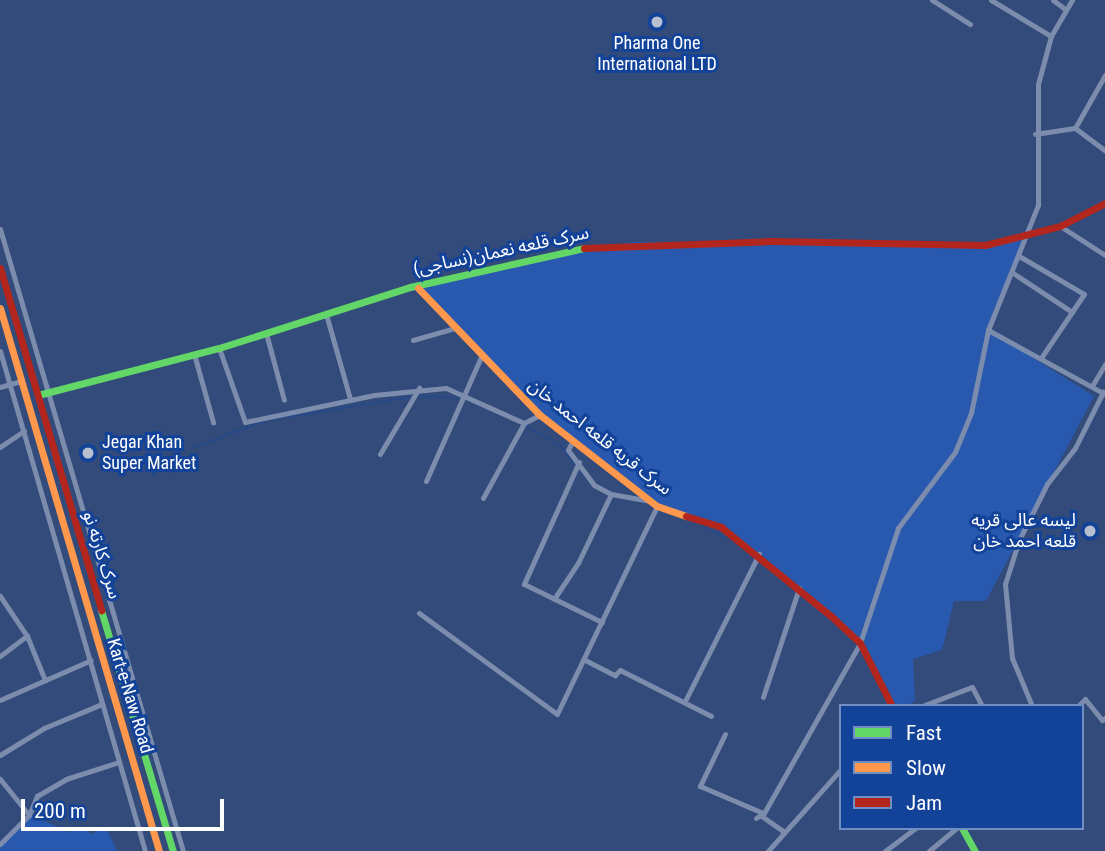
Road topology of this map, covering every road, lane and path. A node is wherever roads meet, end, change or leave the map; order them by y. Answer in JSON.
{"nodes":[{"id":1,"x":932,"y":0,"type":"edge"},
{"id":2,"x":991,"y":0,"type":"edge"},
{"id":3,"x":1054,"y":0,"type":"edge"},
{"id":4,"x":1072,"y":0,"type":"edge"},
{"id":5,"x":1065,"y":9,"type":"junction"},
{"id":6,"x":970,"y":24,"type":"dead end"},
{"id":7,"x":1051,"y":36,"type":"junction"},
{"id":8,"x":1105,"y":75,"type":"edge"},
{"id":9,"x":1075,"y":128,"type":"junction"},
{"id":10,"x":1035,"y":134,"type":"junction"},
{"id":11,"x":1105,"y":151,"type":"edge"},
{"id":12,"x":1105,"y":203,"type":"edge"},
{"id":13,"x":1059,"y":226,"type":"junction"},
{"id":14,"x":0,"y":229,"type":"edge"},
{"id":15,"x":1028,"y":237,"type":"junction"},
{"id":16,"x":1105,"y":255,"type":"edge"},
{"id":17,"x":1019,"y":256,"type":"junction"},
{"id":18,"x":0,"y":268,"type":"edge"},
{"id":19,"x":1013,"y":273,"type":"junction"},
{"id":20,"x":418,"y":288,"type":"junction"},
{"id":21,"x":0,"y":308,"type":"edge"},
{"id":22,"x":1072,"y":312,"type":"junction"},
{"id":23,"x":327,"y":314,"type":"junction"},
{"id":24,"x":455,"y":328,"type":"junction"},
{"id":25,"x":988,"y":330,"type":"junction"},
{"id":26,"x":266,"y":333,"type":"junction"},
{"id":27,"x":412,"y":340,"type":"dead end"},
{"id":28,"x":219,"y":348,"type":"junction"},
{"id":29,"x":0,"y":351,"type":"edge"},
{"id":30,"x":194,"y":354,"type":"junction"},
{"id":31,"x":481,"y":357,"type":"junction"},
{"id":32,"x":1041,"y":358,"type":"junction"},
{"id":33,"x":1105,"y":364,"type":"edge"},
{"id":34,"x":21,"y":381,"type":"junction"},
{"id":35,"x":10,"y":384,"type":"junction"},
{"id":36,"x":1092,"y":386,"type":"junction"},
{"id":37,"x":0,"y":387,"type":"edge"},
{"id":38,"x":419,"y":388,"type":"junction"},
{"id":39,"x":47,"y":393,"type":"junction"},
{"id":40,"x":465,"y":393,"type":"junction"},
{"id":41,"x":1104,"y":394,"type":"edge"},
{"id":42,"x":38,"y":395,"type":"junction"},
{"id":43,"x":350,"y":399,"type":"junction"},
{"id":44,"x":284,"y":400,"type":"dead end"},
{"id":45,"x":540,"y":415,"type":"junction"},
{"id":46,"x":213,"y":422,"type":"dead end"},
{"id":47,"x":524,"y":423,"type":"junction"},
{"id":48,"x":24,"y":431,"type":"junction"},
{"id":49,"x":49,"y":435,"type":"junction"},
{"id":50,"x":36,"y":438,"type":"junction"},
{"id":51,"x":573,"y":440,"type":"junction"},
{"id":52,"x":0,"y":447,"type":"edge"},
{"id":53,"x":380,"y":454,"type":"dead end"},
{"id":54,"x":579,"y":462,"type":"junction"},
{"id":55,"x":425,"y":481,"type":"dead end"},
{"id":56,"x":611,"y":494,"type":"junction"},
{"id":57,"x":483,"y":498,"type":"dead end"},
{"id":58,"x":654,"y":504,"type":"junction"},
{"id":59,"x":59,"y":513,"type":"junction"},
{"id":60,"x":49,"y":516,"type":"junction"},
{"id":61,"x":759,"y":554,"type":"junction"},
{"id":62,"x":799,"y":588,"type":"junction"},
{"id":63,"x":0,"y":596,"type":"edge"},
{"id":64,"x":554,"y":599,"type":"junction"},
{"id":65,"x":418,"y":613,"type":"dead end"},
{"id":66,"x":602,"y":622,"type":"junction"},
{"id":67,"x":27,"y":636,"type":"junction"},
{"id":68,"x":860,"y":643,"type":"junction"},
{"id":69,"x":0,"y":656,"type":"edge"},
{"id":70,"x":91,"y":660,"type":"junction"},
{"id":71,"x":585,"y":660,"type":"junction"},
{"id":72,"x":45,"y":680,"type":"junction"},
{"id":73,"x":763,"y":697,"type":"dead end"},
{"id":74,"x":0,"y":699,"type":"edge"},
{"id":75,"x":685,"y":701,"type":"junction"},
{"id":76,"x":102,"y":704,"type":"junction"},
{"id":77,"x":891,"y":704,"type":"edge"},
{"id":78,"x":927,"y":704,"type":"edge"},
{"id":79,"x":981,"y":704,"type":"edge"},
{"id":80,"x":1031,"y":704,"type":"edge"},
{"id":81,"x":1080,"y":704,"type":"edge"},
{"id":82,"x":711,"y":716,"type":"dead end"},
{"id":83,"x":1105,"y":718,"type":"edge"},
{"id":84,"x":725,"y":734,"type":"dead end"},
{"id":85,"x":0,"y":755,"type":"edge"},
{"id":86,"x":119,"y":762,"type":"junction"},
{"id":87,"x":839,"y":771,"type":"edge"},
{"id":88,"x":0,"y":779,"type":"edge"},
{"id":89,"x":29,"y":814,"type":"junction"},
{"id":90,"x":760,"y":815,"type":"junction"},
{"id":91,"x":913,"y":830,"type":"edge"},
{"id":92,"x":954,"y":830,"type":"edge"},
{"id":93,"x":963,"y":830,"type":"edge"},
{"id":94,"x":784,"y":832,"type":"junction"},
{"id":95,"x":0,"y":844,"type":"edge"},
{"id":96,"x":145,"y":851,"type":"edge"},
{"id":97,"x":159,"y":851,"type":"edge"},
{"id":98,"x":173,"y":851,"type":"edge"},
{"id":99,"x":183,"y":851,"type":"edge"},
{"id":100,"x":768,"y":851,"type":"edge"},
{"id":101,"x":885,"y":851,"type":"edge"},
{"id":102,"x":929,"y":851,"type":"edge"},
{"id":103,"x":975,"y":851,"type":"edge"}],
"edges":[{"from":1,"to":6,"type":"street"},
{"from":2,"to":7,"type":"street"},
{"from":3,"to":5,"type":"street"},
{"from":4,"to":5,"type":"street"},
{"from":5,"to":7,"type":"street"},
{"from":7,"to":10,"type":"street"},
{"from":8,"to":9,"type":"street"},
{"from":9,"to":10,"type":"street"},
{"from":9,"to":11,"type":"street"},
{"from":10,"to":15,"type":"street"},
{"from":12,"to":13,"type":"main road"},
{"from":13,"to":15,"type":"main road"},
{"from":13,"to":16,"type":"street"},
{"from":14,"to":39,"type":"street"},
{"from":15,"to":17,"type":"street"},
{"from":15,"to":20,"type":"main road","name":"سرک قلعه نعمان(نساجی)"},
{"from":17,"to":19,"type":"street"},
{"from":17,"to":22,"type":"street"},
{"from":18,"to":42,"type":"main road","name":"سرک کارته نو"},
{"from":19,"to":22,"type":"street"},
{"from":19,"to":25,"type":"street"},
{"from":20,"to":23,"type":"main road","name":"سرک قلعه نعمان(نساجی)"},
{"from":20,"to":24,"type":"main road","name":"سرک قریه قلعه احمد خان"},
{"from":21,"to":34,"type":"main road","name":"Kart-e-Naw Road"},
{"from":22,"to":32,"type":"street"},
{"from":23,"to":26,"type":"main road","name":"سرک قلعه نعمان(نساجی)"},
{"from":23,"to":43,"type":"street"},
{"from":24,"to":27,"type":"street"},
{"from":24,"to":31,"type":"main road","name":"سرک قریه قلعه احمد خان"},
{"from":25,"to":32,"type":"street"},
{"from":25,"to":68,"type":"street"},
{"from":26,"to":28,"type":"main road","name":"سرک قلعه نعمان(نساجی)"},
{"from":26,"to":44,"type":"street"},
{"from":28,"to":30,"type":"main road","name":"سرک قلعه نعمان(نساجی)"},
{"from":28,"to":43,"type":"street"},
{"from":29,"to":35,"type":"street"},
{"from":30,"to":39,"type":"main road","name":"سرک قلعه نعمان(نساجی)"},
{"from":30,"to":46,"type":"street"},
{"from":31,"to":40,"type":"street"},
{"from":31,"to":45,"type":"main road","name":"سرک قریه قلعه احمد خان"},
{"from":32,"to":36,"type":"street"},
{"from":33,"to":36,"type":"street"},
{"from":34,"to":35,"type":"street"},
{"from":34,"to":50,"type":"main road","name":"Kart-e-Naw Road"},
{"from":35,"to":37,"type":"street"},
{"from":35,"to":48,"type":"street"},
{"from":36,"to":41,"type":"street"},
{"from":38,"to":40,"type":"street"},
{"from":38,"to":43,"type":"street"},
{"from":38,"to":53,"type":"street"},
{"from":39,"to":42,"type":"main road","name":"سرک قلعه نعمان(نساجی)"},
{"from":39,"to":99,"type":"street"},
{"from":40,"to":47,"type":"street"},
{"from":40,"to":55,"type":"street"},
{"from":41,"to":80,"type":"street"},
{"from":42,"to":49,"type":"main road","name":"سرک کارته نو"},
{"from":45,"to":47,"type":"street"},
{"from":45,"to":51,"type":"main road","name":"سرک قریه قلعه احمد خان"},
{"from":47,"to":57,"type":"street"},
{"from":48,"to":52,"type":"street"},
{"from":48,"to":60,"type":"street"},
{"from":49,"to":50,"type":"main road"},
{"from":49,"to":98,"type":"main road","name":"سرک کارته نو"},
{"from":50,"to":59,"type":"main road","name":"Kart-e-Naw Road"},
{"from":51,"to":54,"type":"street"},
{"from":51,"to":58,"type":"main road","name":"سرک قریه قلعه احمد خان"},
{"from":54,"to":56,"type":"street"},
{"from":54,"to":64,"type":"street"},
{"from":56,"to":58,"type":"street"},
{"from":56,"to":64,"type":"street"},
{"from":58,"to":61,"type":"main road","name":"سرک قریه قلعه احمد خان"},
{"from":58,"to":66,"type":"street"},
{"from":59,"to":60,"type":"main road"},
{"from":59,"to":97,"type":"main road","name":"Kart-e-Naw Road"},
{"from":60,"to":70,"type":"street"},
{"from":61,"to":62,"type":"main road","name":"سرک قریه قلعه احمد خان"},
{"from":61,"to":75,"type":"street"},
{"from":62,"to":68,"type":"main road","name":"سرک قریه قلعه احمد خان"},
{"from":62,"to":73,"type":"street"},
{"from":63,"to":67,"type":"street"},
{"from":64,"to":66,"type":"street"},
{"from":65,"to":71,"type":"street"},
{"from":66,"to":71,"type":"street"},
{"from":67,"to":69,"type":"street"},
{"from":67,"to":72,"type":"street"},
{"from":68,"to":77,"type":"main road","name":"سرک قریه قلعه احمد خان"},
{"from":68,"to":90,"type":"street"},
{"from":70,"to":72,"type":"street"},
{"from":70,"to":76,"type":"street"},
{"from":71,"to":75,"type":"street"},
{"from":72,"to":74,"type":"street"},
{"from":75,"to":82,"type":"street"},
{"from":76,"to":85,"type":"street"},
{"from":76,"to":86,"type":"street"},
{"from":78,"to":79,"type":"street"},
{"from":81,"to":83,"type":"street"},
{"from":84,"to":90,"type":"street"},
{"from":86,"to":89,"type":"street"},
{"from":86,"to":96,"type":"street"},
{"from":87,"to":94,"type":"street"},
{"from":88,"to":89,"type":"street"},
{"from":89,"to":95,"type":"street"},
{"from":90,"to":94,"type":"street"},
{"from":91,"to":101,"type":"street"},
{"from":92,"to":102,"type":"street"},
{"from":93,"to":103,"type":"main road"},
{"from":94,"to":100,"type":"street"}]}
